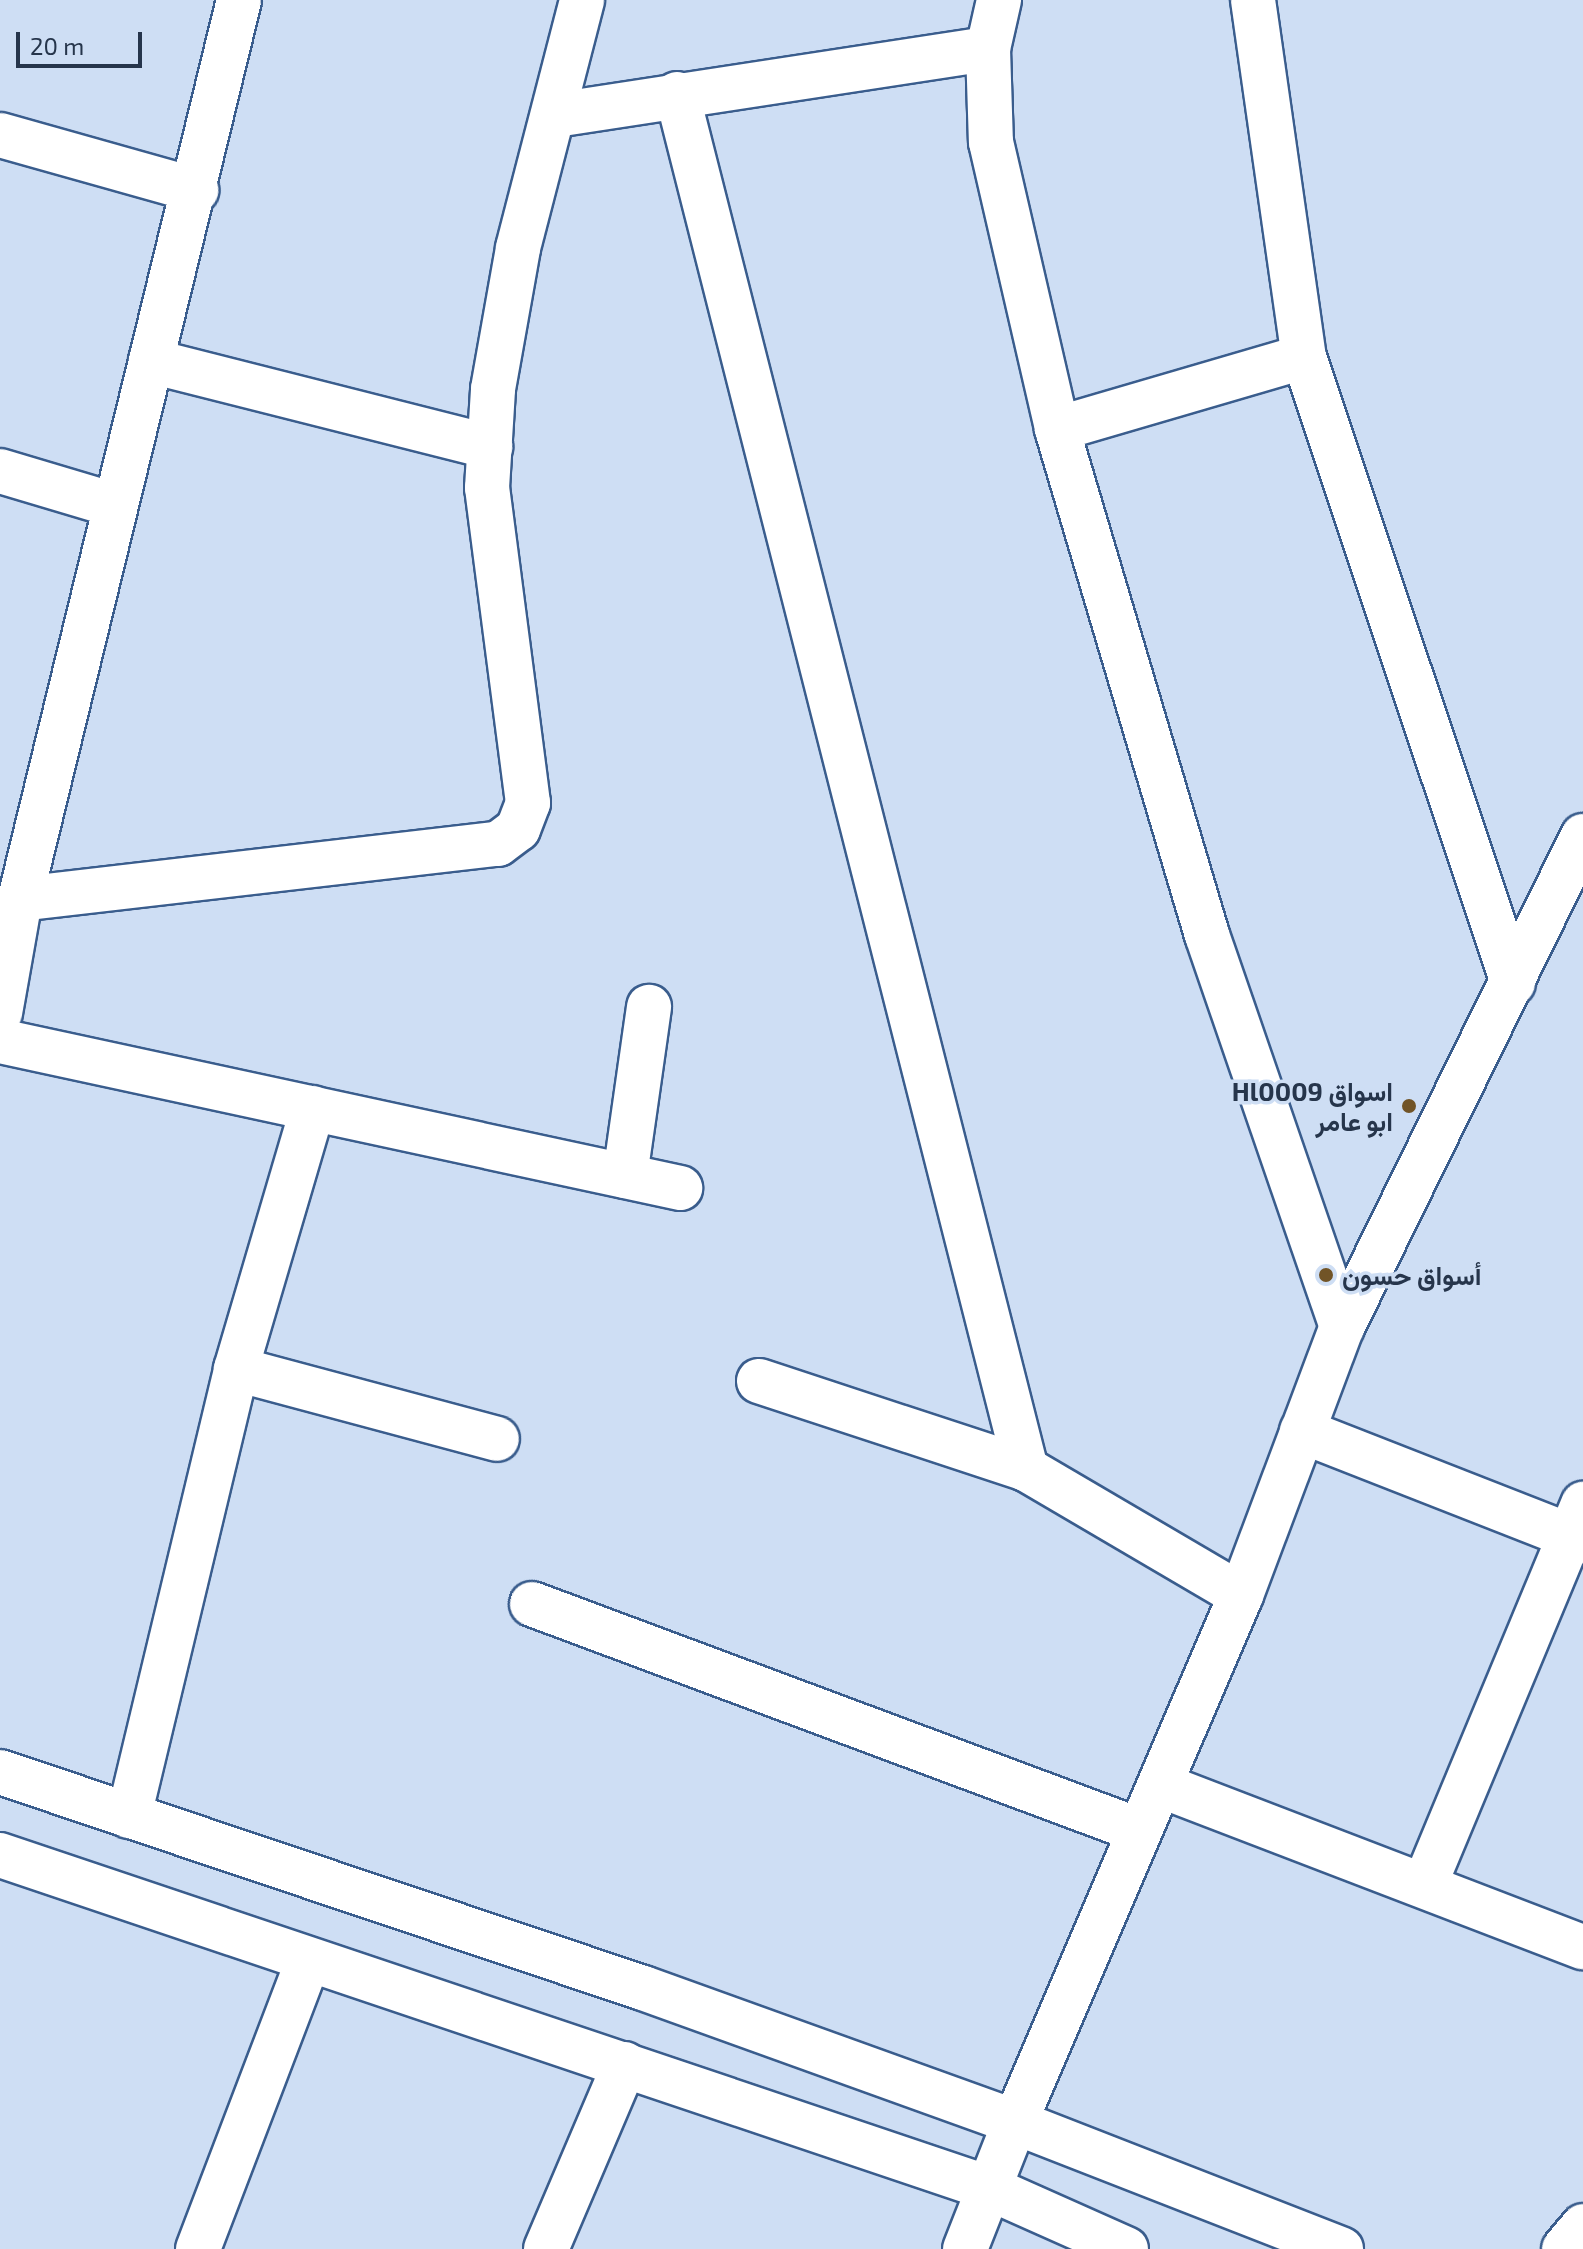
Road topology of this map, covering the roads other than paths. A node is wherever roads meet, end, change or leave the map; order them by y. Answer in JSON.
{"nodes":[{"id":1,"x":239,"y":0,"type":"edge"},
{"id":2,"x":582,"y":0,"type":"edge"},
{"id":3,"x":999,"y":0,"type":"edge"},
{"id":4,"x":1253,"y":0,"type":"edge"},
{"id":5,"x":988,"y":49,"type":"junction"},
{"id":6,"x":677,"y":94,"type":"junction"},
{"id":7,"x":556,"y":115,"type":"junction"},
{"id":8,"x":0,"y":135,"type":"edge"},
{"id":9,"x":196,"y":190,"type":"junction"},
{"id":10,"x":1304,"y":357,"type":"junction"},
{"id":11,"x":151,"y":361,"type":"junction"},
{"id":12,"x":1057,"y":429,"type":"junction"},
{"id":13,"x":490,"y":447,"type":"junction"},
{"id":14,"x":0,"y":471,"type":"edge"},
{"id":15,"x":114,"y":505,"type":"junction"},
{"id":16,"x":1583,"y":836,"type":"edge"},
{"id":17,"x":20,"y":899,"type":"junction"},
{"id":18,"x":1513,"y":983,"type":"junction"},
{"id":19,"x":649,"y":1007,"type":"dead end"},
{"id":20,"x":0,"y":1013,"type":"edge"},
{"id":21,"x":0,"y":1041,"type":"edge"},
{"id":22,"x":313,"y":1108,"type":"junction"},
{"id":23,"x":625,"y":1176,"type":"junction"},
{"id":24,"x":680,"y":1188,"type":"dead end"},
{"id":25,"x":1342,"y":1327,"type":"junction"},
{"id":26,"x":236,"y":1369,"type":"junction"},
{"id":27,"x":759,"y":1381,"type":"dead end"},
{"id":28,"x":1302,"y":1431,"type":"junction"},
{"id":29,"x":497,"y":1439,"type":"dead end"},
{"id":30,"x":1026,"y":1469,"type":"junction"},
{"id":31,"x":1579,"y":1527,"type":"edge"},
{"id":32,"x":1241,"y":1595,"type":"junction"},
{"id":33,"x":532,"y":1604,"type":"dead end"},
{"id":34,"x":0,"y":1772,"type":"edge"},
{"id":35,"x":1160,"y":1785,"type":"junction"},
{"id":36,"x":129,"y":1816,"type":"junction"},
{"id":37,"x":1138,"y":1830,"type":"junction"},
{"id":38,"x":0,"y":1855,"type":"edge"},
{"id":39,"x":1425,"y":1884,"type":"junction"},
{"id":40,"x":1583,"y":1947,"type":"edge"},
{"id":41,"x":307,"y":1963,"type":"junction"},
{"id":42,"x":625,"y":2064,"type":"junction"},
{"id":43,"x":1015,"y":2122,"type":"junction"},
{"id":44,"x":989,"y":2188,"type":"junction"},
{"id":45,"x":1583,"y":2226,"type":"edge"},
{"id":46,"x":198,"y":2249,"type":"edge"},
{"id":47,"x":546,"y":2249,"type":"edge"},
{"id":48,"x":965,"y":2249,"type":"edge"},
{"id":49,"x":1126,"y":2249,"type":"edge"},
{"id":50,"x":1341,"y":2249,"type":"edge"},
{"id":51,"x":1564,"y":2249,"type":"edge"}],
"edges":[{"from":1,"to":9,"type":"street"},
{"from":2,"to":7,"type":"street"},
{"from":3,"to":5,"type":"street"},
{"from":4,"to":10,"type":"street"},
{"from":5,"to":6,"type":"street"},
{"from":5,"to":12,"type":"street"},
{"from":6,"to":7,"type":"street"},
{"from":6,"to":30,"type":"street"},
{"from":7,"to":13,"type":"street"},
{"from":8,"to":9,"type":"street"},
{"from":9,"to":11,"type":"street"},
{"from":10,"to":12,"type":"street"},
{"from":10,"to":18,"type":"street"},
{"from":11,"to":13,"type":"street"},
{"from":11,"to":15,"type":"street"},
{"from":12,"to":25,"type":"street"},
{"from":13,"to":17,"type":"street"},
{"from":14,"to":15,"type":"street"},
{"from":15,"to":17,"type":"street"},
{"from":16,"to":18,"type":"street"},
{"from":17,"to":20,"type":"street"},
{"from":18,"to":25,"type":"street"},
{"from":19,"to":23,"type":"street"},
{"from":21,"to":22,"type":"street"},
{"from":22,"to":23,"type":"street"},
{"from":22,"to":26,"type":"street"},
{"from":23,"to":24,"type":"street"},
{"from":25,"to":28,"type":"street"},
{"from":26,"to":29,"type":"street"},
{"from":26,"to":36,"type":"street"},
{"from":27,"to":30,"type":"street"},
{"from":28,"to":31,"type":"street"},
{"from":28,"to":32,"type":"street"},
{"from":30,"to":32,"type":"street"},
{"from":31,"to":39,"type":"street"},
{"from":32,"to":35,"type":"street"},
{"from":33,"to":37,"type":"street"},
{"from":34,"to":36,"type":"street"},
{"from":35,"to":37,"type":"street"},
{"from":35,"to":39,"type":"street"},
{"from":36,"to":43,"type":"street"},
{"from":37,"to":43,"type":"street"},
{"from":38,"to":41,"type":"street"},
{"from":39,"to":40,"type":"street"},
{"from":41,"to":42,"type":"street"},
{"from":41,"to":46,"type":"street"},
{"from":42,"to":44,"type":"street"},
{"from":42,"to":47,"type":"street"},
{"from":43,"to":44,"type":"street"},
{"from":43,"to":50,"type":"street"},
{"from":44,"to":48,"type":"street"},
{"from":44,"to":49,"type":"street"},
{"from":45,"to":51,"type":"street"}]}
